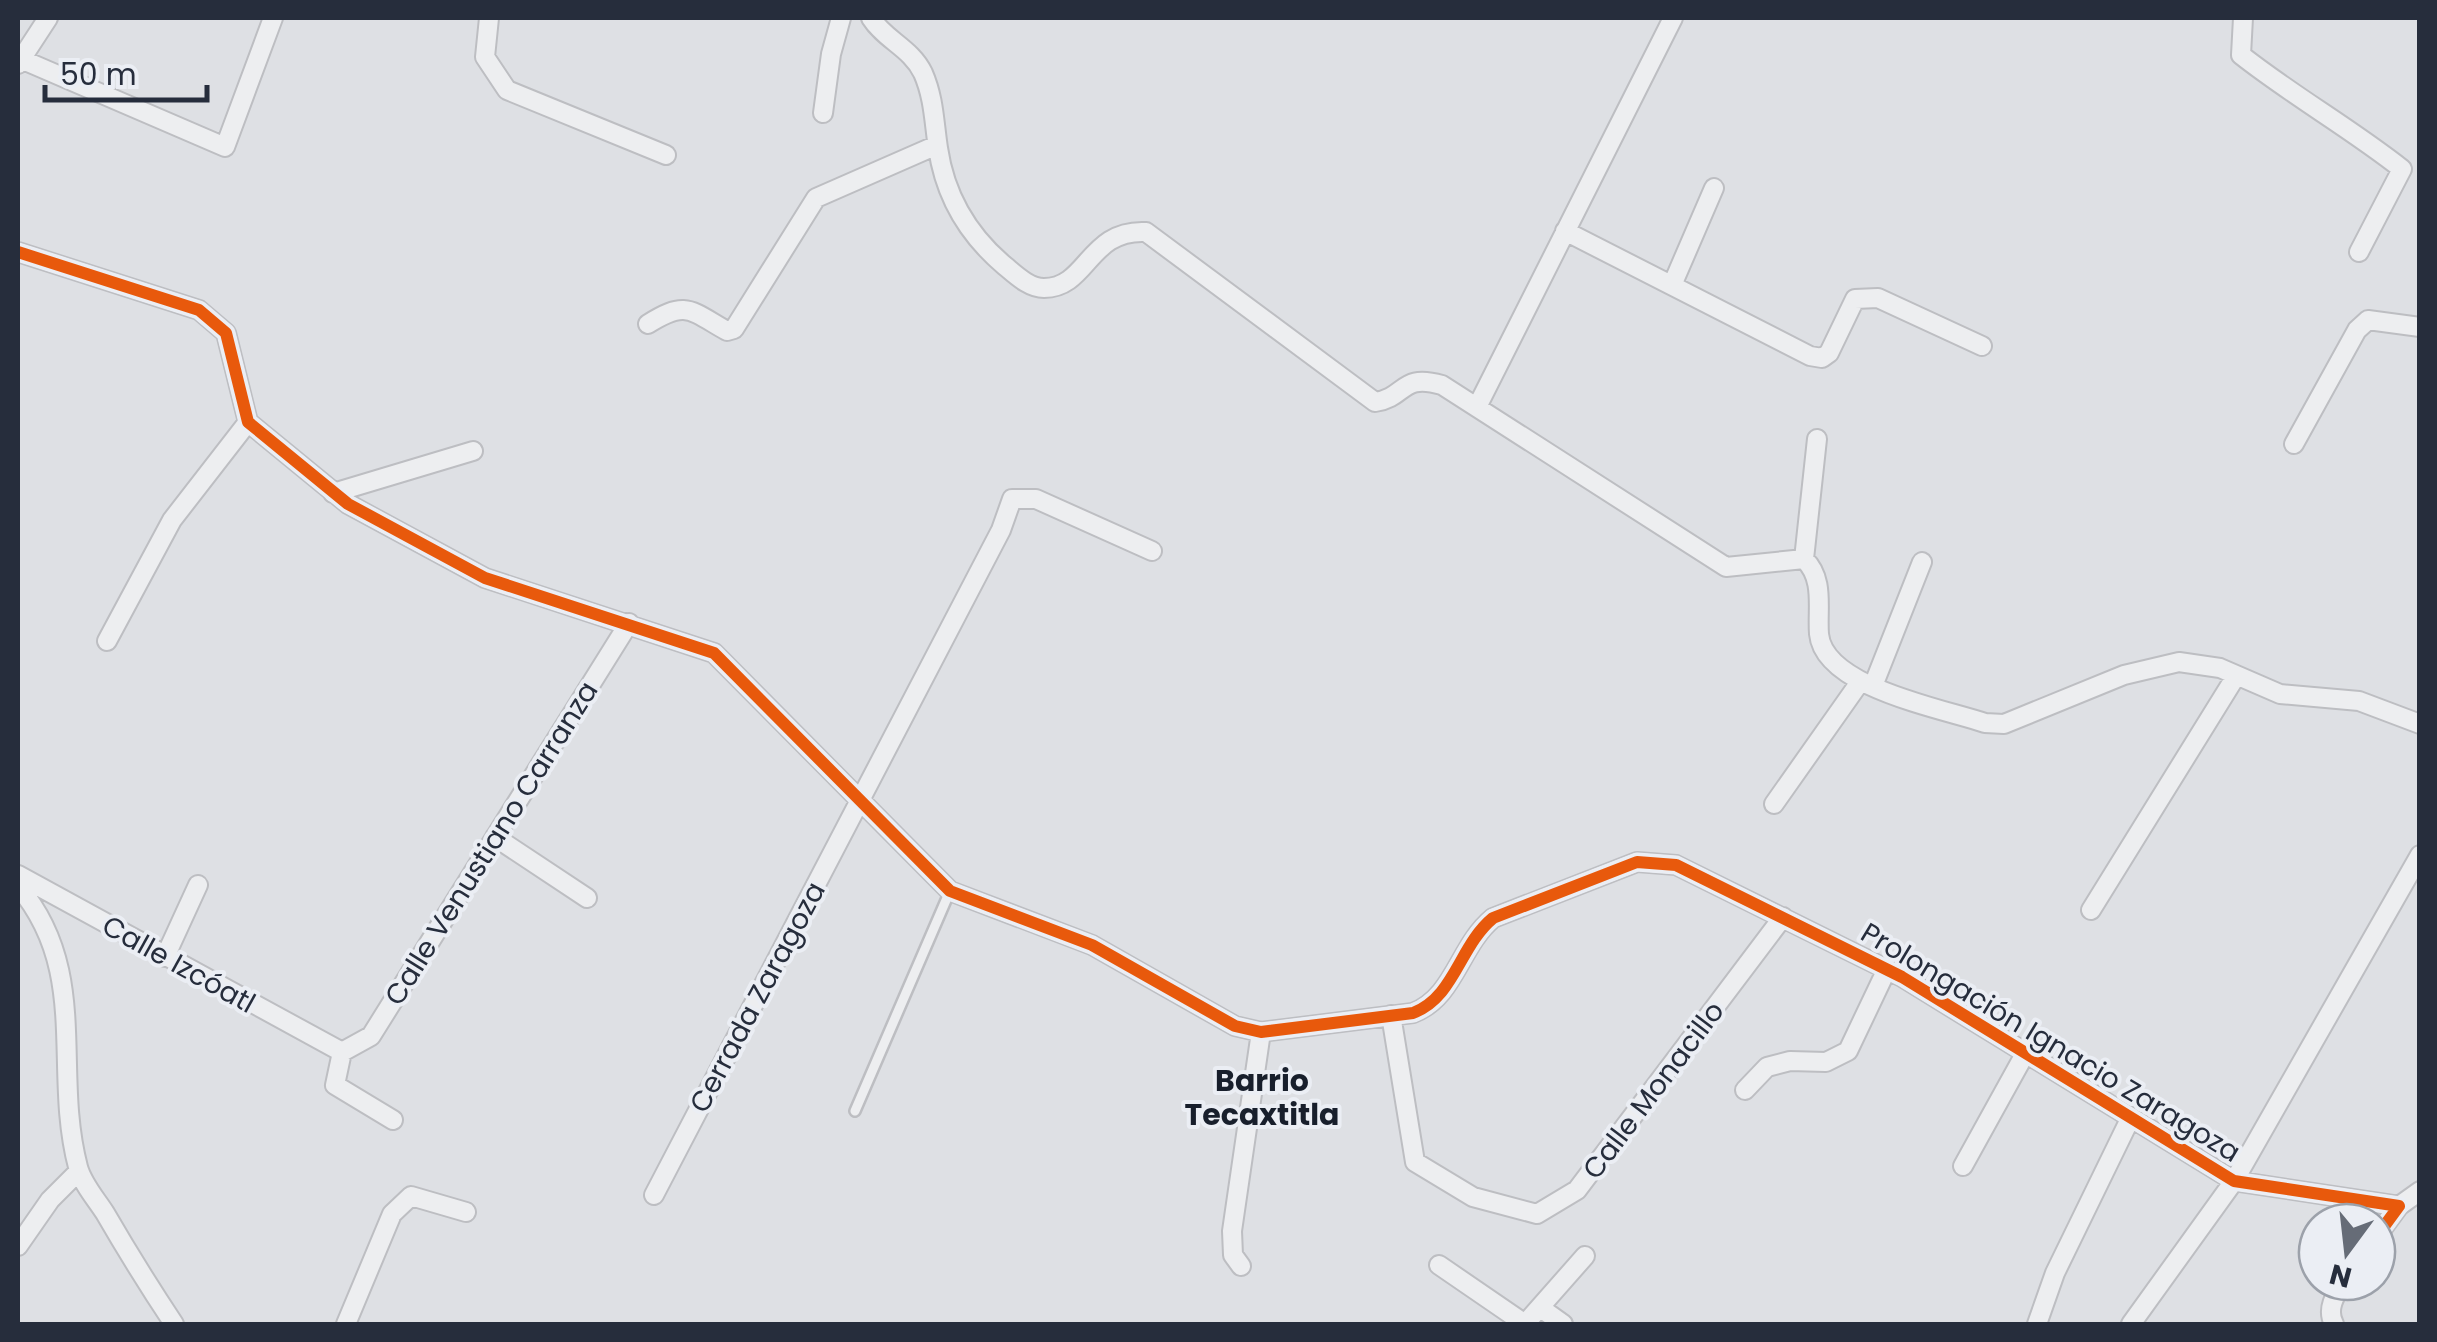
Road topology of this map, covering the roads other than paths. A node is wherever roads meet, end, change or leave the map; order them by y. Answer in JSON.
{"nodes":[{"id":1,"x":48,"y":18,"type":"edge"},
{"id":2,"x":273,"y":18,"type":"edge"},
{"id":3,"x":489,"y":18,"type":"edge"},
{"id":4,"x":841,"y":18,"type":"edge"},
{"id":5,"x":871,"y":18,"type":"edge"},
{"id":6,"x":1672,"y":18,"type":"edge"},
{"id":7,"x":2243,"y":18,"type":"edge"},
{"id":8,"x":20,"y":62,"type":"edge"},
{"id":9,"x":823,"y":113,"type":"dead end"},
{"id":10,"x":937,"y":146,"type":"junction"},
{"id":11,"x":666,"y":155,"type":"dead end"},
{"id":12,"x":1714,"y":188,"type":"dead end"},
{"id":13,"x":1565,"y":232,"type":"junction"},
{"id":14,"x":18,"y":252,"type":"edge"},
{"id":15,"x":2359,"y":252,"type":"dead end"},
{"id":16,"x":1673,"y":283,"type":"junction"},
{"id":17,"x":648,"y":324,"type":"dead end"},
{"id":18,"x":2420,"y":327,"type":"edge"},
{"id":19,"x":1982,"y":346,"type":"dead end"},
{"id":20,"x":1477,"y":407,"type":"junction"},
{"id":21,"x":248,"y":422,"type":"junction"},
{"id":22,"x":1817,"y":439,"type":"dead end"},
{"id":23,"x":2294,"y":444,"type":"dead end"},
{"id":24,"x":473,"y":451,"type":"dead end"},
{"id":25,"x":333,"y":494,"type":"junction"},
{"id":26,"x":1152,"y":551,"type":"dead end"},
{"id":27,"x":1804,"y":560,"type":"junction"},
{"id":28,"x":1922,"y":562,"type":"dead end"},
{"id":29,"x":630,"y":623,"type":"junction"},
{"id":30,"x":108,"y":641,"type":"dead end"},
{"id":31,"x":2236,"y":676,"type":"junction"},
{"id":32,"x":1867,"y":684,"type":"junction"},
{"id":33,"x":2420,"y":724,"type":"edge"},
{"id":34,"x":860,"y":800,"type":"junction"},
{"id":35,"x":1774,"y":804,"type":"dead end"},
{"id":36,"x":495,"y":838,"type":"junction"},
{"id":37,"x":2420,"y":855,"type":"edge"},
{"id":38,"x":18,"y":875,"type":"edge"},
{"id":39,"x":198,"y":885,"type":"dead end"},
{"id":40,"x":18,"y":886,"type":"edge"},
{"id":41,"x":950,"y":891,"type":"junction"},
{"id":42,"x":587,"y":898,"type":"dead end"},
{"id":43,"x":2091,"y":910,"type":"dead end"},
{"id":44,"x":1783,"y":918,"type":"junction"},
{"id":45,"x":164,"y":957,"type":"junction"},
{"id":46,"x":1887,"y":969,"type":"junction"},
{"id":47,"x":1391,"y":1016,"type":"junction"},
{"id":48,"x":1261,"y":1032,"type":"junction"},
{"id":49,"x":342,"y":1052,"type":"junction"},
{"id":50,"x":2026,"y":1052,"type":"junction"},
{"id":51,"x":1745,"y":1090,"type":"dead end"},
{"id":52,"x":856,"y":1111,"type":"dead end"},
{"id":53,"x":2131,"y":1117,"type":"junction"},
{"id":54,"x":394,"y":1120,"type":"dead end"},
{"id":55,"x":1962,"y":1166,"type":"dead end"},
{"id":56,"x":78,"y":1170,"type":"junction"},
{"id":57,"x":2234,"y":1181,"type":"junction"},
{"id":58,"x":2420,"y":1191,"type":"edge"},
{"id":59,"x":654,"y":1195,"type":"dead end"},
{"id":60,"x":2399,"y":1206,"type":"junction"},
{"id":61,"x":2397,"y":1209,"type":"edge"},
{"id":62,"x":466,"y":1212,"type":"dead end"},
{"id":63,"x":18,"y":1246,"type":"edge"},
{"id":64,"x":1585,"y":1256,"type":"dead end"},
{"id":65,"x":1440,"y":1265,"type":"dead end"},
{"id":66,"x":1242,"y":1266,"type":"dead end"},
{"id":67,"x":1542,"y":1309,"type":"junction"},
{"id":68,"x":174,"y":1324,"type":"edge"},
{"id":69,"x":346,"y":1324,"type":"edge"},
{"id":70,"x":1525,"y":1324,"type":"edge"},
{"id":71,"x":1564,"y":1324,"type":"edge"},
{"id":72,"x":2038,"y":1324,"type":"edge"},
{"id":73,"x":2131,"y":1324,"type":"edge"}],
"edges":[{"from":1,"to":8,"type":"street"},
{"from":2,"to":8,"type":"street"},
{"from":3,"to":11,"type":"street"},
{"from":4,"to":9,"type":"street"},
{"from":5,"to":10,"type":"street"},
{"from":6,"to":13,"type":"street"},
{"from":7,"to":15,"type":"street"},
{"from":10,"to":17,"type":"street"},
{"from":10,"to":20,"type":"street"},
{"from":12,"to":16,"type":"street"},
{"from":13,"to":16,"type":"street"},
{"from":13,"to":20,"type":"street"},
{"from":14,"to":21,"type":"street"},
{"from":16,"to":19,"type":"street"},
{"from":18,"to":23,"type":"street"},
{"from":20,"to":27,"type":"street"},
{"from":21,"to":25,"type":"street","name":"Prolongación Ignacio Zaragoza"},
{"from":21,"to":30,"type":"street"},
{"from":22,"to":27,"type":"street"},
{"from":24,"to":25,"type":"street"},
{"from":25,"to":29,"type":"street","name":"Prolongación Ignacio Zaragoza"},
{"from":26,"to":34,"type":"street","name":"Cerrada Zaragoza"},
{"from":27,"to":32,"type":"street"},
{"from":28,"to":32,"type":"street"},
{"from":29,"to":34,"type":"street","name":"Prolongación Ignacio Zaragoza"},
{"from":29,"to":36,"type":"street","name":"Calle Venustiano Carranza"},
{"from":31,"to":32,"type":"street"},
{"from":31,"to":33,"type":"street"},
{"from":31,"to":43,"type":"street"},
{"from":32,"to":35,"type":"street"},
{"from":34,"to":41,"type":"street","name":"Prolongación Ignacio Zaragoza"},
{"from":34,"to":59,"type":"street","name":"Cerrada Zaragoza"},
{"from":36,"to":42,"type":"street"},
{"from":36,"to":49,"type":"street","name":"Calle Venustiano Carranza"},
{"from":37,"to":57,"type":"street"},
{"from":38,"to":45,"type":"street","name":"Calle Izcóatl"},
{"from":39,"to":45,"type":"street"},
{"from":40,"to":56,"type":"street"},
{"from":41,"to":48,"type":"street","name":"Prolongación Ignacio Zaragoza"},
{"from":41,"to":52,"type":"lane"},
{"from":44,"to":46,"type":"street","name":"Prolongación Ignacio Zaragoza"},
{"from":44,"to":47,"type":"street","name":"Prolongación Ignacio Zaragoza"},
{"from":44,"to":47,"type":"street","name":"Calle Monacillo"},
{"from":45,"to":49,"type":"street","name":"Calle Izcóatl"},
{"from":46,"to":50,"type":"street","name":"Prolongación Ignacio Zaragoza"},
{"from":46,"to":51,"type":"street"},
{"from":47,"to":48,"type":"street","name":"Prolongación Ignacio Zaragoza"},
{"from":48,"to":66,"type":"street"},
{"from":49,"to":54,"type":"street"},
{"from":50,"to":53,"type":"street","name":"Prolongación Ignacio Zaragoza"},
{"from":50,"to":55,"type":"street"},
{"from":53,"to":57,"type":"street","name":"Prolongación Ignacio Zaragoza"},
{"from":53,"to":72,"type":"street"},
{"from":56,"to":63,"type":"street"},
{"from":56,"to":68,"type":"street"},
{"from":57,"to":60,"type":"street","name":"Prolongación Ignacio Zaragoza"},
{"from":57,"to":73,"type":"street"},
{"from":58,"to":60,"type":"street"},
{"from":60,"to":61,"type":"street"},
{"from":62,"to":69,"type":"street"},
{"from":64,"to":67,"type":"street"},
{"from":65,"to":70,"type":"street"},
{"from":67,"to":70,"type":"street"},
{"from":67,"to":71,"type":"street"}]}
